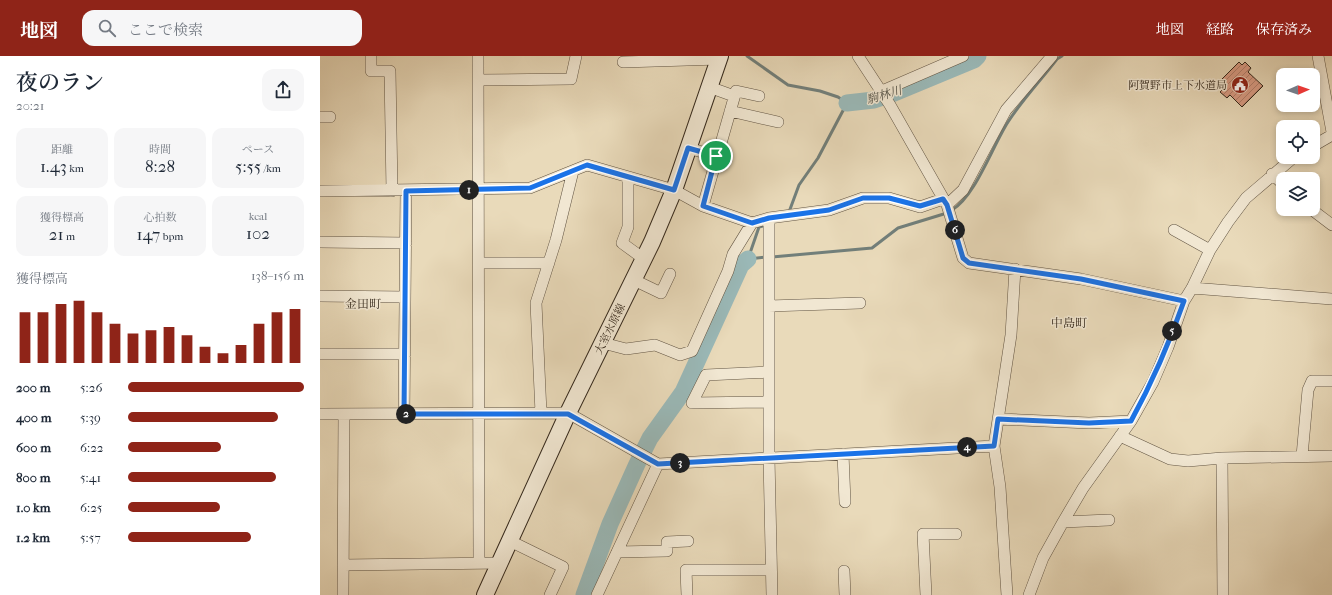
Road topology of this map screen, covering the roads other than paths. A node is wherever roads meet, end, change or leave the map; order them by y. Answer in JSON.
{"nodes":[{"id":1,"x":371,"y":56,"type":"edge"},
{"id":2,"x":478,"y":56,"type":"edge"},
{"id":3,"x":576,"y":56,"type":"edge"},
{"id":4,"x":858,"y":56,"type":"edge"},
{"id":5,"x":963,"y":56,"type":"edge"},
{"id":6,"x":1052,"y":56,"type":"edge"},
{"id":7,"x":1318,"y":56,"type":"edge"},
{"id":8,"x":719,"y":57,"type":"edge"},
{"id":9,"x":623,"y":62,"type":"dead end"},
{"id":10,"x":478,"y":80,"type":"junction"},
{"id":11,"x":709,"y":88,"type":"junction"},
{"id":12,"x":882,"y":91,"type":"junction"},
{"id":13,"x":734,"y":96,"type":"junction"},
{"id":14,"x":759,"y":96,"type":"dead end"},
{"id":15,"x":730,"y":111,"type":"junction"},
{"id":16,"x":778,"y":122,"type":"dead end"},
{"id":17,"x":1332,"y":134,"type":"edge"},
{"id":18,"x":1320,"y":142,"type":"edge"},
{"id":19,"x":688,"y":148,"type":"junction"},
{"id":20,"x":716,"y":156,"type":"junction"},
{"id":21,"x":1285,"y":164,"type":"edge"},
{"id":22,"x":573,"y":171,"type":"junction"},
{"id":23,"x":1272,"y":174,"type":"junction"},
{"id":24,"x":628,"y":177,"type":"junction"},
{"id":25,"x":1276,"y":178,"type":"edge"},
{"id":26,"x":478,"y":190,"type":"junction"},
{"id":27,"x":674,"y":190,"type":"junction"},
{"id":28,"x":320,"y":191,"type":"edge"},
{"id":29,"x":392,"y":191,"type":"junction"},
{"id":30,"x":406,"y":191,"type":"junction"},
{"id":31,"x":945,"y":202,"type":"junction"},
{"id":32,"x":703,"y":206,"type":"junction"},
{"id":33,"x":1320,"y":215,"type":"edge"},
{"id":34,"x":769,"y":218,"type":"junction"},
{"id":35,"x":752,"y":223,"type":"junction"},
{"id":36,"x":1332,"y":225,"type":"edge"},
{"id":37,"x":1174,"y":230,"type":"dead end"},
{"id":38,"x":320,"y":242,"type":"edge"},
{"id":39,"x":406,"y":243,"type":"junction"},
{"id":40,"x":1210,"y":250,"type":"junction"},
{"id":41,"x":644,"y":259,"type":"junction"},
{"id":42,"x":478,"y":263,"type":"junction"},
{"id":43,"x":549,"y":264,"type":"junction"},
{"id":44,"x":1015,"y":269,"type":"junction"},
{"id":45,"x":670,"y":274,"type":"dead end"},
{"id":46,"x":634,"y":280,"type":"junction"},
{"id":47,"x":1192,"y":288,"type":"junction"},
{"id":48,"x":1331,"y":295,"type":"edge"},
{"id":49,"x":320,"y":296,"type":"edge"},
{"id":50,"x":405,"y":297,"type":"junction"},
{"id":51,"x":1184,"y":301,"type":"junction"},
{"id":52,"x":860,"y":303,"type":"dead end"},
{"id":53,"x":769,"y":306,"type":"junction"},
{"id":54,"x":603,"y":343,"type":"junction"},
{"id":55,"x":320,"y":354,"type":"edge"},
{"id":56,"x":404,"y":354,"type":"junction"},
{"id":57,"x":769,"y":372,"type":"junction"},
{"id":58,"x":1332,"y":380,"type":"edge"},
{"id":59,"x":769,"y":402,"type":"junction"},
{"id":60,"x":541,"y":413,"type":"junction"},
{"id":61,"x":320,"y":414,"type":"edge"},
{"id":62,"x":344,"y":414,"type":"junction"},
{"id":63,"x":404,"y":414,"type":"junction"},
{"id":64,"x":479,"y":414,"type":"junction"},
{"id":65,"x":568,"y":414,"type":"junction"},
{"id":66,"x":998,"y":419,"type":"junction"},
{"id":67,"x":1131,"y":421,"type":"junction"},
{"id":68,"x":1120,"y":436,"type":"junction"},
{"id":69,"x":994,"y":446,"type":"junction"},
{"id":70,"x":843,"y":454,"type":"junction"},
{"id":71,"x":1302,"y":456,"type":"junction"},
{"id":72,"x":1332,"y":456,"type":"edge"},
{"id":73,"x":769,"y":458,"type":"junction"},
{"id":74,"x":1222,"y":458,"type":"junction"},
{"id":75,"x":658,"y":464,"type":"junction"},
{"id":76,"x":845,"y":502,"type":"dead end"},
{"id":77,"x":1109,"y":520,"type":"dead end"},
{"id":78,"x":1063,"y":522,"type":"junction"},
{"id":79,"x":956,"y":534,"type":"dead end"},
{"id":80,"x":510,"y":541,"type":"junction"},
{"id":81,"x":688,"y":541,"type":"dead end"},
{"id":82,"x":617,"y":552,"type":"junction"},
{"id":83,"x":479,"y":563,"type":"junction"},
{"id":84,"x":500,"y":563,"type":"junction"},
{"id":85,"x":343,"y":565,"type":"junction"},
{"id":86,"x":771,"y":570,"type":"junction"},
{"id":87,"x":844,"y":571,"type":"dead end"},
{"id":88,"x":343,"y":595,"type":"edge"},
{"id":89,"x":485,"y":595,"type":"edge"},
{"id":90,"x":550,"y":595,"type":"edge"},
{"id":91,"x":597,"y":595,"type":"edge"},
{"id":92,"x":687,"y":595,"type":"edge"},
{"id":93,"x":772,"y":595,"type":"edge"},
{"id":94,"x":845,"y":595,"type":"edge"},
{"id":95,"x":926,"y":595,"type":"edge"},
{"id":96,"x":1007,"y":595,"type":"edge"},
{"id":97,"x":1029,"y":595,"type":"edge"},
{"id":98,"x":1223,"y":595,"type":"edge"}],
"edges":[{"from":1,"to":29,"type":"street"},
{"from":2,"to":10,"type":"street"},
{"from":3,"to":10,"type":"street"},
{"from":4,"to":12,"type":"street"},
{"from":5,"to":12,"type":"street"},
{"from":6,"to":31,"type":"street"},
{"from":7,"to":17,"type":"street"},
{"from":8,"to":9,"type":"street"},
{"from":8,"to":11,"type":"main road","name":"大室水原線"},
{"from":10,"to":26,"type":"street"},
{"from":11,"to":13,"type":"street"},
{"from":11,"to":19,"type":"main road","name":"大室水原線"},
{"from":12,"to":31,"type":"street"},
{"from":13,"to":14,"type":"street"},
{"from":13,"to":15,"type":"street"},
{"from":15,"to":16,"type":"street"},
{"from":15,"to":20,"type":"street"},
{"from":17,"to":18,"type":"street"},
{"from":19,"to":20,"type":"street"},
{"from":19,"to":27,"type":"main road","name":"大室水原線"},
{"from":20,"to":32,"type":"street"},
{"from":21,"to":23,"type":"street"},
{"from":22,"to":24,"type":"street"},
{"from":22,"to":26,"type":"street"},
{"from":22,"to":43,"type":"street"},
{"from":23,"to":25,"type":"street"},
{"from":23,"to":40,"type":"street"},
{"from":24,"to":27,"type":"street"},
{"from":24,"to":41,"type":"street"},
{"from":26,"to":30,"type":"street"},
{"from":26,"to":42,"type":"street"},
{"from":27,"to":32,"type":"street"},
{"from":27,"to":41,"type":"main road","name":"大室水原線"},
{"from":28,"to":29,"type":"street"},
{"from":29,"to":30,"type":"street"},
{"from":30,"to":39,"type":"street"},
{"from":31,"to":34,"type":"street"},
{"from":31,"to":44,"type":"street"},
{"from":32,"to":35,"type":"street"},
{"from":33,"to":36,"type":"street"},
{"from":34,"to":35,"type":"street"},
{"from":34,"to":53,"type":"street"},
{"from":35,"to":54,"type":"street"},
{"from":37,"to":40,"type":"street"},
{"from":38,"to":39,"type":"street"},
{"from":39,"to":50,"type":"street"},
{"from":40,"to":47,"type":"street"},
{"from":41,"to":46,"type":"main road","name":"大室水原線"},
{"from":42,"to":43,"type":"street"},
{"from":42,"to":64,"type":"street"},
{"from":43,"to":60,"type":"street"},
{"from":44,"to":51,"type":"street"},
{"from":44,"to":66,"type":"street"},
{"from":45,"to":46,"type":"street"},
{"from":46,"to":54,"type":"main road","name":"大室水原線"},
{"from":47,"to":48,"type":"street"},
{"from":47,"to":51,"type":"street"},
{"from":49,"to":50,"type":"street"},
{"from":50,"to":56,"type":"street"},
{"from":51,"to":67,"type":"street"},
{"from":52,"to":53,"type":"street"},
{"from":53,"to":57,"type":"street"},
{"from":54,"to":65,"type":"main road","name":"大室水原線"},
{"from":55,"to":56,"type":"street"},
{"from":56,"to":63,"type":"street"},
{"from":57,"to":59,"type":"street"},
{"from":57,"to":59,"type":"street"},
{"from":58,"to":71,"type":"street"},
{"from":59,"to":73,"type":"street"},
{"from":60,"to":64,"type":"street"},
{"from":60,"to":65,"type":"street"},
{"from":61,"to":62,"type":"street"},
{"from":62,"to":63,"type":"street"},
{"from":62,"to":85,"type":"street"},
{"from":63,"to":64,"type":"street"},
{"from":64,"to":83,"type":"street"},
{"from":65,"to":75,"type":"street"},
{"from":65,"to":80,"type":"main road","name":"大室水原線"},
{"from":66,"to":67,"type":"street"},
{"from":66,"to":69,"type":"street"},
{"from":67,"to":68,"type":"street"},
{"from":68,"to":74,"type":"street"},
{"from":68,"to":78,"type":"street"},
{"from":69,"to":70,"type":"street"},
{"from":69,"to":96,"type":"street"},
{"from":70,"to":73,"type":"street"},
{"from":70,"to":76,"type":"street"},
{"from":71,"to":72,"type":"street"},
{"from":71,"to":74,"type":"street"},
{"from":73,"to":75,"type":"street"},
{"from":73,"to":86,"type":"street"},
{"from":74,"to":98,"type":"street"},
{"from":75,"to":82,"type":"street"},
{"from":77,"to":78,"type":"street"},
{"from":78,"to":97,"type":"street"},
{"from":79,"to":95,"type":"street"},
{"from":80,"to":84,"type":"main road","name":"大室水原線"},
{"from":80,"to":90,"type":"street"},
{"from":81,"to":82,"type":"street"},
{"from":82,"to":91,"type":"street"},
{"from":83,"to":84,"type":"street"},
{"from":83,"to":85,"type":"street"},
{"from":84,"to":89,"type":"main road","name":"大室水原線"},
{"from":85,"to":88,"type":"street"},
{"from":86,"to":92,"type":"street"},
{"from":86,"to":93,"type":"street"},
{"from":87,"to":94,"type":"street"}]}
